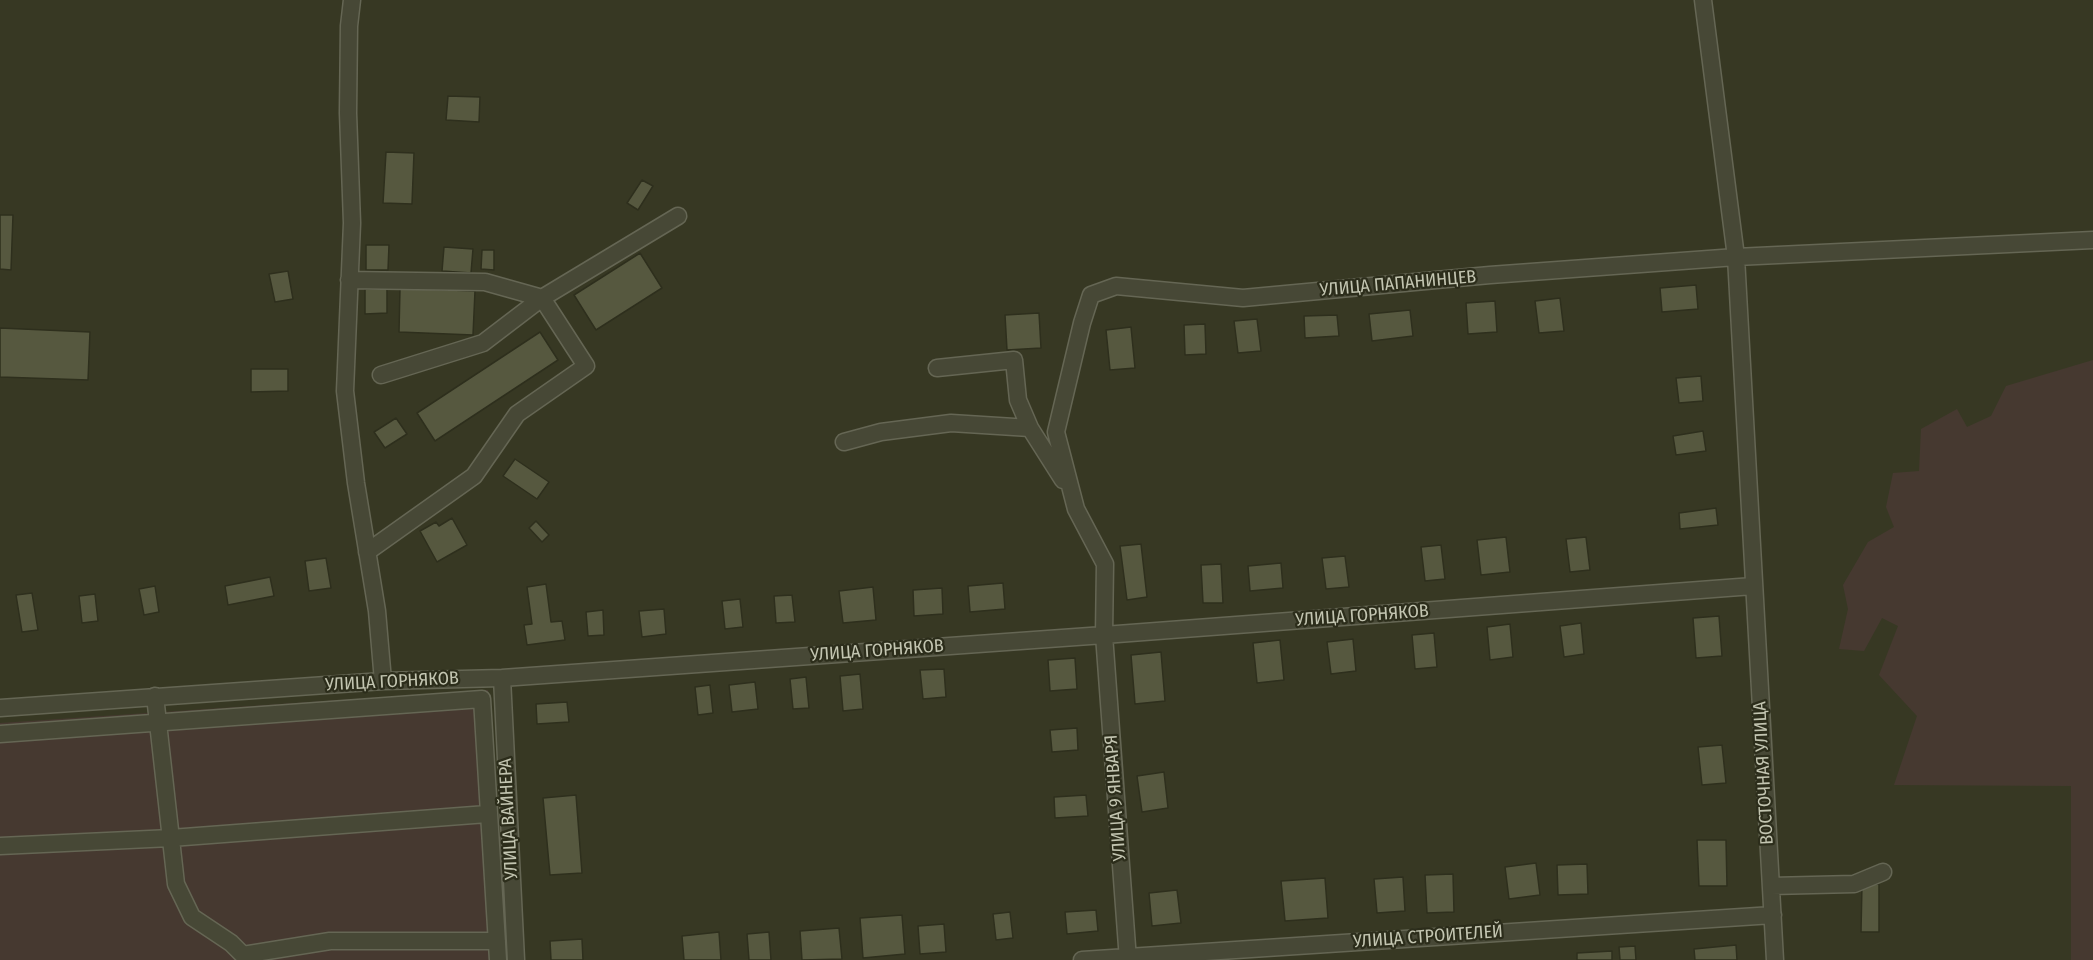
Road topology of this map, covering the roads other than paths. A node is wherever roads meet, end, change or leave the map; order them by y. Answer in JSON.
{"nodes":[{"id":1,"x":352,"y":0,"type":"edge"},
{"id":2,"x":1703,"y":0,"type":"edge"},
{"id":3,"x":678,"y":216,"type":"dead end"},
{"id":4,"x":2093,"y":240,"type":"edge"},
{"id":5,"x":1736,"y":257,"type":"junction"},
{"id":6,"x":349,"y":280,"type":"junction"},
{"id":7,"x":542,"y":298,"type":"junction"},
{"id":8,"x":937,"y":368,"type":"dead end"},
{"id":9,"x":381,"y":375,"type":"dead end"},
{"id":10,"x":1030,"y":428,"type":"junction"},
{"id":11,"x":844,"y":441,"type":"dead end"},
{"id":12,"x":1073,"y":496,"type":"junction"},
{"id":13,"x":367,"y":552,"type":"junction"},
{"id":14,"x":1753,"y":586,"type":"junction"},
{"id":15,"x":1104,"y":635,"type":"junction"},
{"id":16,"x":502,"y":678,"type":"junction"},
{"id":17,"x":383,"y":681,"type":"junction"},
{"id":18,"x":155,"y":696,"type":"junction"},
{"id":19,"x":0,"y":708,"type":"edge"},
{"id":20,"x":158,"y":723,"type":"junction"},
{"id":21,"x":0,"y":734,"type":"edge"},
{"id":22,"x":488,"y":814,"type":"junction"},
{"id":23,"x":171,"y":838,"type":"junction"},
{"id":24,"x":0,"y":846,"type":"edge"},
{"id":25,"x":1883,"y":872,"type":"dead end"},
{"id":26,"x":1771,"y":886,"type":"junction"},
{"id":27,"x":1773,"y":915,"type":"junction"},
{"id":28,"x":497,"y":941,"type":"junction"},
{"id":29,"x":245,"y":957,"type":"edge"},
{"id":30,"x":1128,"y":958,"type":"edge"},
{"id":31,"x":498,"y":960,"type":"edge"},
{"id":32,"x":516,"y":960,"type":"edge"},
{"id":33,"x":1082,"y":960,"type":"edge"},
{"id":34,"x":1775,"y":960,"type":"edge"}],
"edges":[{"from":1,"to":6,"type":"street"},
{"from":2,"to":5,"type":"street","name":"ВОСТОЧНАЯ УЛИЦА"},
{"from":3,"to":7,"type":"street"},
{"from":4,"to":5,"type":"street"},
{"from":5,"to":12,"type":"street","name":"УЛИЦА ПАПАНИНЦЕВ"},
{"from":5,"to":14,"type":"street","name":"ВОСТОЧНАЯ УЛИЦА"},
{"from":6,"to":7,"type":"street"},
{"from":6,"to":13,"type":"street"},
{"from":7,"to":9,"type":"street"},
{"from":7,"to":13,"type":"street"},
{"from":8,"to":10,"type":"street"},
{"from":10,"to":11,"type":"street"},
{"from":10,"to":12,"type":"street"},
{"from":12,"to":15,"type":"street","name":"УЛИЦА 9 ЯНВАРЯ"},
{"from":13,"to":17,"type":"street"},
{"from":14,"to":15,"type":"street","name":"УЛИЦА ГОРНЯКОВ"},
{"from":14,"to":26,"type":"street","name":"ВОСТОЧНАЯ УЛИЦА"},
{"from":15,"to":16,"type":"street","name":"УЛИЦА ГОРНЯКОВ"},
{"from":15,"to":30,"type":"street","name":"УЛИЦА 9 ЯНВАРЯ"},
{"from":16,"to":17,"type":"street","name":"УЛИЦА ГОРНЯКОВ"},
{"from":16,"to":32,"type":"street","name":"УЛИЦА ВАЙНЕРА"},
{"from":17,"to":18,"type":"street","name":"УЛИЦА ГОРНЯКОВ"},
{"from":18,"to":19,"type":"street","name":"УЛИЦА ГОРНЯКОВ"},
{"from":18,"to":20,"type":"street"},
{"from":20,"to":21,"type":"street"},
{"from":20,"to":22,"type":"street"},
{"from":20,"to":23,"type":"street"},
{"from":22,"to":23,"type":"street"},
{"from":22,"to":28,"type":"street"},
{"from":23,"to":24,"type":"street"},
{"from":23,"to":29,"type":"street"},
{"from":25,"to":26,"type":"street"},
{"from":26,"to":27,"type":"street","name":"ВОСТОЧНАЯ УЛИЦА"},
{"from":27,"to":30,"type":"street","name":"УЛИЦА СТРОИТЕЛЕЙ"},
{"from":27,"to":34,"type":"street","name":"ВОСТОЧНАЯ УЛИЦА"},
{"from":28,"to":29,"type":"street"},
{"from":28,"to":31,"type":"street"},
{"from":30,"to":33,"type":"street","name":"УЛИЦА СТРОИТЕЛЕЙ"}]}
